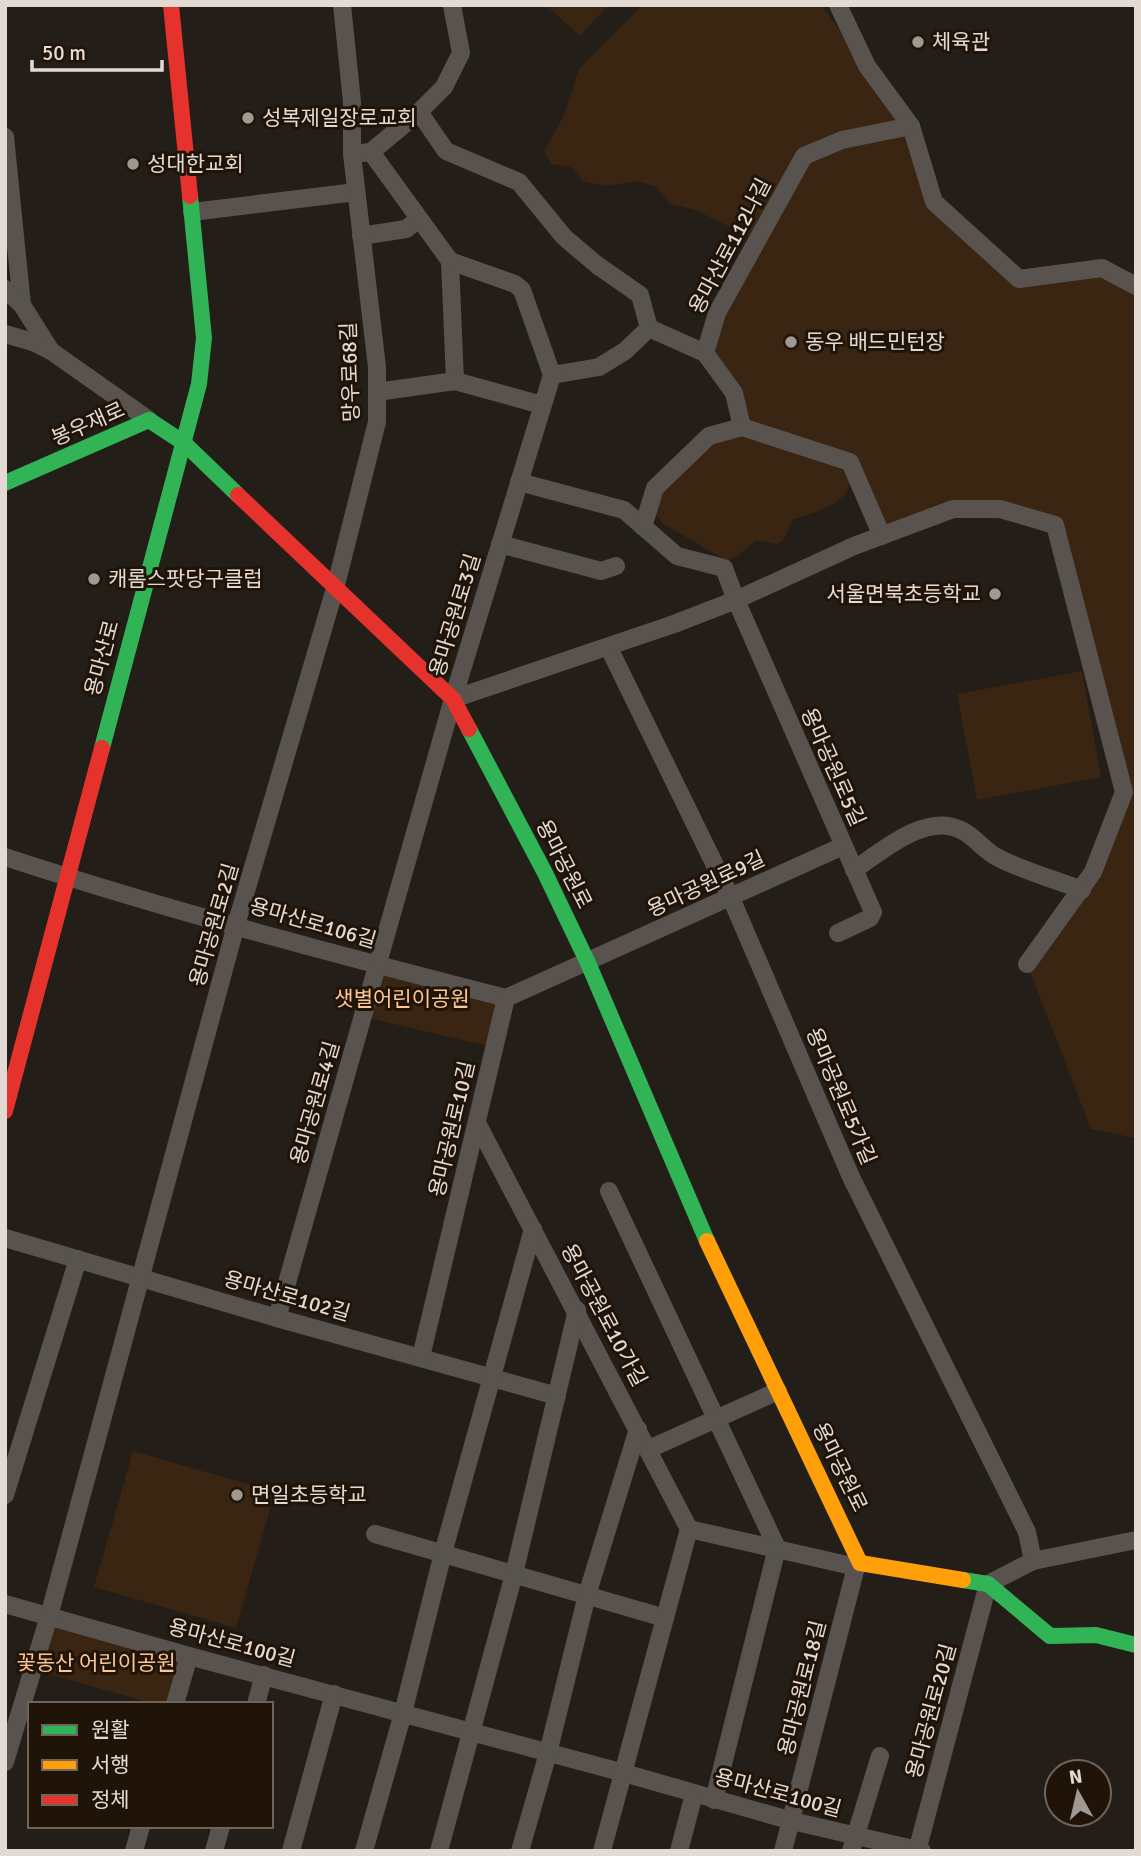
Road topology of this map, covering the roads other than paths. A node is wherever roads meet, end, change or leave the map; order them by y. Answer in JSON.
{"nodes":[{"id":1,"x":171,"y":5,"type":"edge"},
{"id":2,"x":342,"y":5,"type":"edge"},
{"id":3,"x":452,"y":5,"type":"edge"},
{"id":4,"x":838,"y":5,"type":"edge"},
{"id":5,"x":419,"y":112,"type":"junction"},
{"id":6,"x":911,"y":126,"type":"junction"},
{"id":7,"x":6,"y":144,"type":"edge"},
{"id":8,"x":371,"y":152,"type":"junction"},
{"id":9,"x":352,"y":154,"type":"junction"},
{"id":10,"x":356,"y":192,"type":"junction"},
{"id":11,"x":191,"y":212,"type":"junction"},
{"id":12,"x":419,"y":219,"type":"junction"},
{"id":13,"x":361,"y":236,"type":"junction"},
{"id":14,"x":450,"y":261,"type":"junction"},
{"id":15,"x":1136,"y":286,"type":"edge"},
{"id":16,"x":5,"y":289,"type":"edge"},
{"id":17,"x":22,"y":304,"type":"junction"},
{"id":18,"x":649,"y":328,"type":"junction"},
{"id":19,"x":5,"y":334,"type":"edge"},
{"id":20,"x":51,"y":351,"type":"junction"},
{"id":21,"x":705,"y":353,"type":"junction"},
{"id":22,"x":552,"y":375,"type":"junction"},
{"id":23,"x":455,"y":381,"type":"junction"},
{"id":24,"x":377,"y":392,"type":"junction"},
{"id":25,"x":542,"y":405,"type":"junction"},
{"id":26,"x":149,"y":420,"type":"junction"},
{"id":27,"x":743,"y":427,"type":"junction"},
{"id":28,"x":184,"y":443,"type":"junction"},
{"id":29,"x":519,"y":482,"type":"junction"},
{"id":30,"x":5,"y":483,"type":"edge"},
{"id":31,"x":643,"y":527,"type":"junction"},
{"id":32,"x":882,"y":536,"type":"junction"},
{"id":33,"x":500,"y":544,"type":"junction"},
{"id":34,"x":616,"y":566,"type":"dead end"},
{"id":35,"x":336,"y":585,"type":"junction"},
{"id":36,"x":736,"y":600,"type":"junction"},
{"id":37,"x":608,"y":648,"type":"junction"},
{"id":38,"x":453,"y":699,"type":"junction"},
{"id":39,"x":843,"y":846,"type":"junction"},
{"id":40,"x":5,"y":857,"type":"edge"},
{"id":41,"x":854,"y":870,"type":"junction"},
{"id":42,"x":68,"y":878,"type":"junction"},
{"id":43,"x":1082,"y":890,"type":"junction"},
{"id":44,"x":731,"y":898,"type":"junction"},
{"id":45,"x":236,"y":925,"type":"junction"},
{"id":46,"x":838,"y":933,"type":"dead end"},
{"id":47,"x":588,"y":963,"type":"junction"},
{"id":48,"x":1027,"y":964,"type":"dead end"},
{"id":49,"x":377,"y":965,"type":"junction"},
{"id":50,"x":506,"y":998,"type":"junction"},
{"id":51,"x":5,"y":1111,"type":"edge"},
{"id":52,"x":477,"y":1123,"type":"junction"},
{"id":53,"x":609,"y":1191,"type":"dead end"},
{"id":54,"x":533,"y":1229,"type":"junction"},
{"id":55,"x":5,"y":1238,"type":"edge"},
{"id":56,"x":78,"y":1259,"type":"junction"},
{"id":57,"x":141,"y":1278,"type":"junction"},
{"id":58,"x":577,"y":1310,"type":"junction"},
{"id":59,"x":277,"y":1318,"type":"junction"},
{"id":60,"x":421,"y":1357,"type":"junction"},
{"id":61,"x":492,"y":1377,"type":"junction"},
{"id":62,"x":778,"y":1391,"type":"junction"},
{"id":63,"x":557,"y":1396,"type":"junction"},
{"id":64,"x":716,"y":1419,"type":"junction"},
{"id":65,"x":638,"y":1429,"type":"junction"},
{"id":66,"x":649,"y":1449,"type":"junction"},
{"id":67,"x":5,"y":1495,"type":"edge"},
{"id":68,"x":689,"y":1529,"type":"junction"},
{"id":69,"x":375,"y":1534,"type":"dead end"},
{"id":70,"x":1136,"y":1540,"type":"edge"},
{"id":71,"x":776,"y":1548,"type":"junction"},
{"id":72,"x":443,"y":1553,"type":"junction"},
{"id":73,"x":1033,"y":1561,"type":"junction"},
{"id":74,"x":858,"y":1565,"type":"junction"},
{"id":75,"x":514,"y":1574,"type":"junction"},
{"id":76,"x":988,"y":1584,"type":"junction"},
{"id":77,"x":586,"y":1595,"type":"junction"},
{"id":78,"x":5,"y":1604,"type":"edge"},
{"id":79,"x":49,"y":1616,"type":"junction"},
{"id":80,"x":665,"y":1618,"type":"junction"},
{"id":81,"x":1136,"y":1645,"type":"edge"},
{"id":82,"x":189,"y":1656,"type":"junction"},
{"id":83,"x":264,"y":1675,"type":"junction"},
{"id":84,"x":334,"y":1694,"type":"junction"},
{"id":85,"x":176,"y":1702,"type":"edge"},
{"id":86,"x":257,"y":1702,"type":"edge"},
{"id":87,"x":403,"y":1713,"type":"junction"},
{"id":88,"x":471,"y":1732,"type":"junction"},
{"id":89,"x":548,"y":1753,"type":"junction"},
{"id":90,"x":880,"y":1756,"type":"dead end"},
{"id":91,"x":5,"y":1762,"type":"edge"},
{"id":92,"x":624,"y":1773,"type":"junction"},
{"id":93,"x":694,"y":1794,"type":"junction"},
{"id":94,"x":714,"y":1800,"type":"junction"},
{"id":95,"x":792,"y":1821,"type":"junction"},
{"id":96,"x":140,"y":1828,"type":"edge"},
{"id":97,"x":220,"y":1828,"type":"edge"},
{"id":98,"x":853,"y":1843,"type":"edge"},
{"id":99,"x":919,"y":1850,"type":"edge"},
{"id":100,"x":134,"y":1851,"type":"edge"},
{"id":101,"x":214,"y":1851,"type":"edge"},
{"id":102,"x":291,"y":1851,"type":"edge"},
{"id":103,"x":364,"y":1851,"type":"edge"},
{"id":104,"x":439,"y":1851,"type":"edge"},
{"id":105,"x":520,"y":1851,"type":"edge"},
{"id":106,"x":602,"y":1851,"type":"edge"},
{"id":107,"x":679,"y":1851,"type":"edge"},
{"id":108,"x":783,"y":1851,"type":"edge"}],
"edges":[{"from":1,"to":11,"type":"street","name":"용마산로"},
{"from":2,"to":9,"type":"street","name":"망우로68길"},
{"from":3,"to":5,"type":"street"},
{"from":4,"to":6,"type":"street"},
{"from":5,"to":8,"type":"street"},
{"from":5,"to":18,"type":"street"},
{"from":6,"to":15,"type":"street"},
{"from":6,"to":21,"type":"street","name":"용마산로112나길"},
{"from":7,"to":17,"type":"street"},
{"from":8,"to":9,"type":"street"},
{"from":8,"to":12,"type":"street"},
{"from":9,"to":10,"type":"street","name":"망우로68길"},
{"from":10,"to":11,"type":"street"},
{"from":10,"to":13,"type":"street","name":"망우로68길"},
{"from":11,"to":28,"type":"street","name":"용마산로"},
{"from":12,"to":13,"type":"street"},
{"from":12,"to":14,"type":"street"},
{"from":13,"to":24,"type":"street","name":"망우로68길"},
{"from":14,"to":22,"type":"street"},
{"from":14,"to":23,"type":"street"},
{"from":16,"to":17,"type":"street"},
{"from":17,"to":20,"type":"street"},
{"from":18,"to":21,"type":"street"},
{"from":18,"to":22,"type":"street"},
{"from":19,"to":20,"type":"street"},
{"from":20,"to":26,"type":"street"},
{"from":21,"to":27,"type":"street"},
{"from":22,"to":25,"type":"street","name":"용마공원로3길"},
{"from":23,"to":24,"type":"street"},
{"from":23,"to":25,"type":"street"},
{"from":24,"to":35,"type":"street","name":"망우로68길"},
{"from":25,"to":29,"type":"street","name":"용마공원로3길"},
{"from":26,"to":28,"type":"street","name":"봉우재로"},
{"from":26,"to":30,"type":"street","name":"봉우재로"},
{"from":27,"to":31,"type":"street"},
{"from":27,"to":32,"type":"street"},
{"from":28,"to":35,"type":"street","name":"용마공원로"},
{"from":28,"to":42,"type":"street","name":"용마산로"},
{"from":29,"to":31,"type":"street"},
{"from":29,"to":33,"type":"street","name":"용마공원로3길"},
{"from":31,"to":36,"type":"street"},
{"from":32,"to":36,"type":"street"},
{"from":32,"to":43,"type":"street"},
{"from":33,"to":34,"type":"street","name":"용마공원로3길"},
{"from":33,"to":38,"type":"street","name":"용마공원로3길"},
{"from":35,"to":38,"type":"street","name":"용마공원로"},
{"from":35,"to":45,"type":"street","name":"용마공원로2길"},
{"from":36,"to":37,"type":"street"},
{"from":36,"to":39,"type":"street","name":"용마공원로5길"},
{"from":37,"to":38,"type":"street"},
{"from":37,"to":44,"type":"street","name":"용마공원로5가길"},
{"from":38,"to":47,"type":"street","name":"용마공원로"},
{"from":38,"to":49,"type":"street","name":"용마공원로4길"},
{"from":39,"to":41,"type":"street","name":"용마공원로5길"},
{"from":39,"to":44,"type":"street","name":"용마공원로9길"},
{"from":40,"to":42,"type":"street","name":"용마산로106길"},
{"from":41,"to":43,"type":"street"},
{"from":41,"to":46,"type":"street","name":"용마공원로5길"},
{"from":42,"to":45,"type":"street","name":"용마산로106길"},
{"from":42,"to":51,"type":"street","name":"용마산로"},
{"from":43,"to":48,"type":"street"},
{"from":44,"to":47,"type":"street","name":"용마공원로9길"},
{"from":44,"to":73,"type":"street","name":"용마공원로5가길"},
{"from":45,"to":49,"type":"street","name":"용마산로106길"},
{"from":45,"to":57,"type":"street","name":"용마공원로2길"},
{"from":47,"to":50,"type":"street"},
{"from":47,"to":62,"type":"street","name":"용마공원로"},
{"from":49,"to":50,"type":"street","name":"용마산로106길"},
{"from":49,"to":59,"type":"street","name":"용마공원로4길"},
{"from":50,"to":52,"type":"street","name":"용마공원로10길"},
{"from":52,"to":54,"type":"street","name":"용마공원로10가길"},
{"from":52,"to":60,"type":"street","name":"용마공원로10길"},
{"from":53,"to":64,"type":"street"},
{"from":54,"to":58,"type":"street","name":"용마공원로10가길"},
{"from":54,"to":61,"type":"street"},
{"from":55,"to":56,"type":"street","name":"용마산로102길"},
{"from":56,"to":57,"type":"street","name":"용마산로102길"},
{"from":56,"to":67,"type":"street"},
{"from":57,"to":59,"type":"street","name":"용마산로102길"},
{"from":57,"to":79,"type":"street"},
{"from":58,"to":63,"type":"street"},
{"from":58,"to":65,"type":"street","name":"용마공원로10가길"},
{"from":59,"to":60,"type":"street","name":"용마산로102길"},
{"from":60,"to":61,"type":"street","name":"용마산로102길"},
{"from":61,"to":63,"type":"street","name":"용마산로102길"},
{"from":61,"to":72,"type":"street"},
{"from":62,"to":64,"type":"street"},
{"from":62,"to":74,"type":"street","name":"용마공원로"},
{"from":63,"to":75,"type":"street"},
{"from":64,"to":66,"type":"street"},
{"from":64,"to":71,"type":"street"},
{"from":65,"to":66,"type":"street","name":"용마공원로10가길"},
{"from":65,"to":77,"type":"street"},
{"from":66,"to":68,"type":"street","name":"용마공원로10가길"},
{"from":68,"to":71,"type":"street"},
{"from":68,"to":80,"type":"street"},
{"from":69,"to":72,"type":"street"},
{"from":70,"to":73,"type":"street"},
{"from":71,"to":74,"type":"street"},
{"from":71,"to":94,"type":"street"},
{"from":72,"to":75,"type":"street"},
{"from":72,"to":87,"type":"street"},
{"from":73,"to":76,"type":"street"},
{"from":74,"to":76,"type":"street"},
{"from":74,"to":95,"type":"street","name":"용마공원로18길"},
{"from":75,"to":77,"type":"street"},
{"from":75,"to":88,"type":"street"},
{"from":76,"to":81,"type":"street"},
{"from":76,"to":99,"type":"street","name":"용마공원로20길"},
{"from":77,"to":80,"type":"street"},
{"from":77,"to":89,"type":"street"},
{"from":78,"to":79,"type":"street","name":"용마산로100길"},
{"from":79,"to":82,"type":"street","name":"용마산로100길"},
{"from":79,"to":91,"type":"street"},
{"from":80,"to":92,"type":"street"},
{"from":82,"to":83,"type":"street","name":"용마산로100길"},
{"from":82,"to":85,"type":"street"},
{"from":83,"to":84,"type":"street","name":"용마산로100길"},
{"from":83,"to":86,"type":"street"},
{"from":84,"to":87,"type":"street","name":"용마산로100길"},
{"from":84,"to":102,"type":"street"},
{"from":87,"to":88,"type":"street","name":"용마산로100길"},
{"from":87,"to":103,"type":"street"},
{"from":88,"to":89,"type":"street","name":"용마산로100길"},
{"from":88,"to":104,"type":"street"},
{"from":89,"to":92,"type":"street","name":"용마산로100길"},
{"from":89,"to":105,"type":"street"},
{"from":90,"to":98,"type":"street"},
{"from":92,"to":93,"type":"street","name":"용마산로100길"},
{"from":92,"to":106,"type":"street"},
{"from":93,"to":94,"type":"street","name":"용마산로100길"},
{"from":93,"to":107,"type":"street"},
{"from":94,"to":95,"type":"street","name":"용마산로100길"},
{"from":95,"to":98,"type":"street","name":"용마산로100길"},
{"from":95,"to":108,"type":"street","name":"용마공원로18길"},
{"from":96,"to":100,"type":"street"},
{"from":97,"to":101,"type":"street"},
{"from":98,"to":99,"type":"street","name":"용마산로100길"}]}
